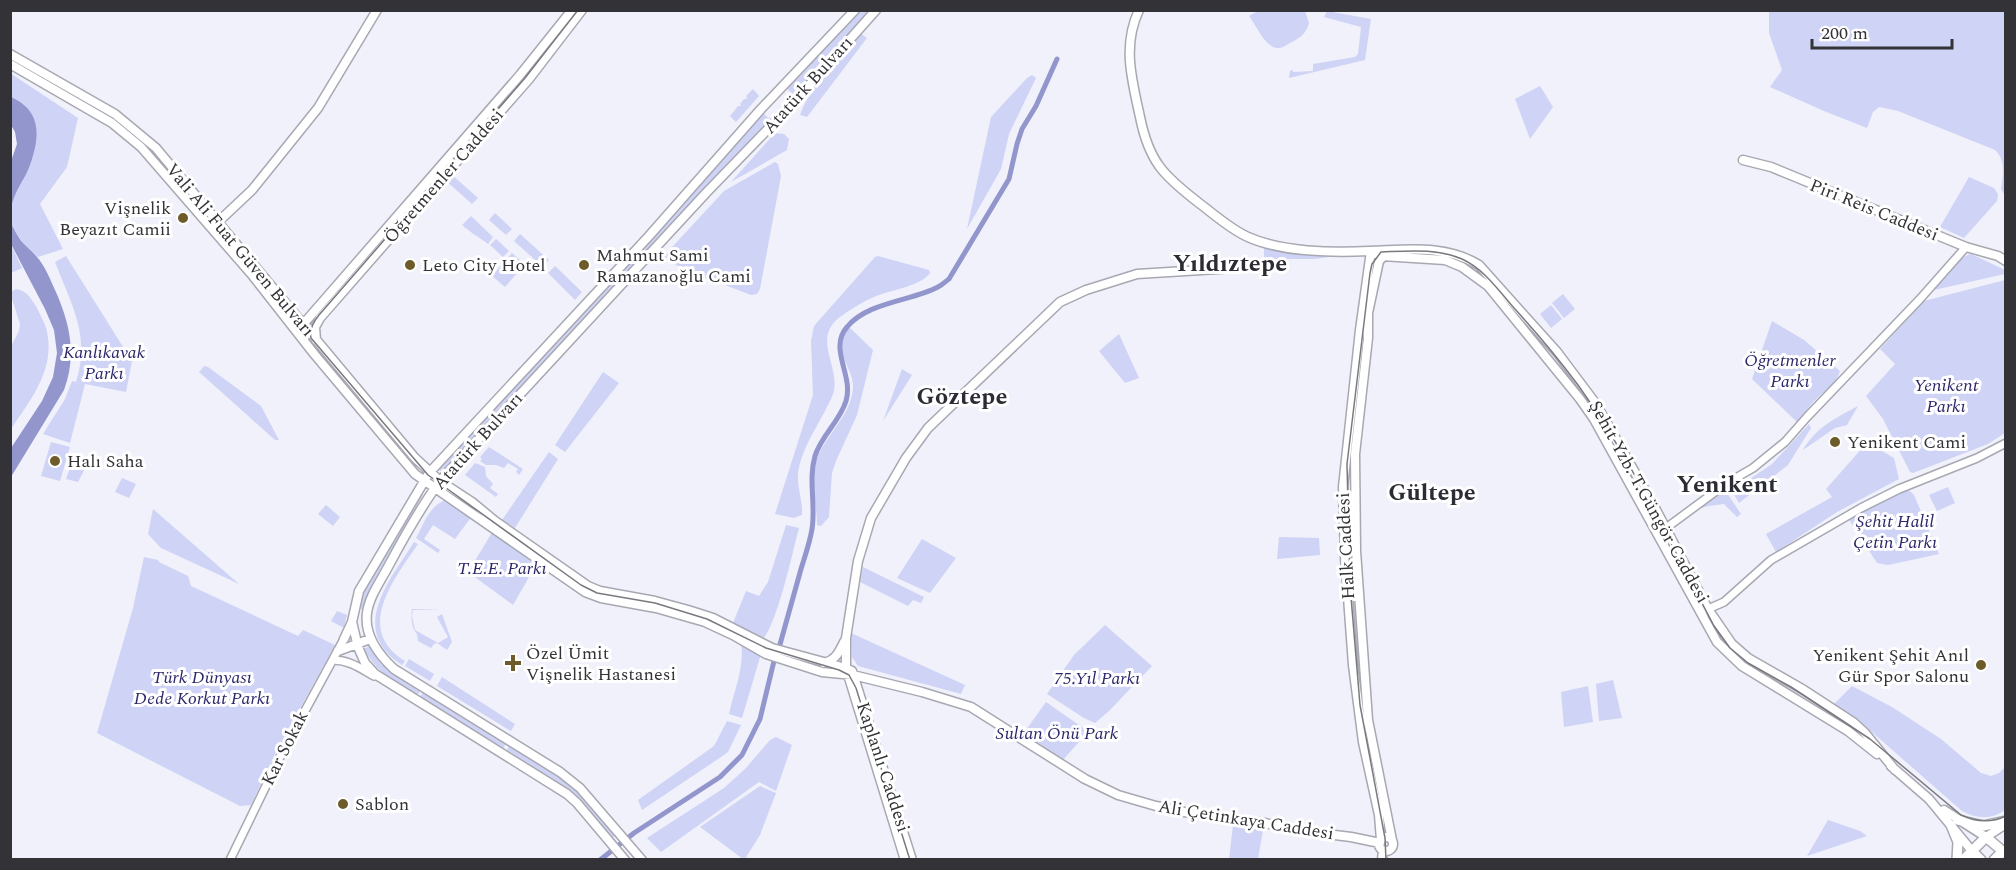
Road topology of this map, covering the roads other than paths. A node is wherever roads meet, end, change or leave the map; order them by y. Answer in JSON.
{"nodes":[{"id":1,"x":377,"y":10,"type":"edge"},
{"id":2,"x":572,"y":10,"type":"edge"},
{"id":3,"x":582,"y":10,"type":"edge"},
{"id":4,"x":855,"y":10,"type":"edge"},
{"id":5,"x":876,"y":10,"type":"edge"},
{"id":6,"x":1139,"y":10,"type":"edge"},
{"id":7,"x":10,"y":54,"type":"edge"},
{"id":8,"x":10,"y":63,"type":"edge"},
{"id":9,"x":1743,"y":160,"type":"dead end"},
{"id":10,"x":218,"y":222,"type":"junction"},
{"id":11,"x":1966,"y":247,"type":"junction"},
{"id":12,"x":1371,"y":251,"type":"junction"},
{"id":13,"x":1383,"y":256,"type":"junction"},
{"id":14,"x":2006,"y":261,"type":"edge"},
{"id":15,"x":1257,"y":262,"type":"dead end"},
{"id":16,"x":317,"y":323,"type":"junction"},
{"id":17,"x":300,"y":329,"type":"junction"},
{"id":18,"x":318,"y":343,"type":"junction"},
{"id":19,"x":2006,"y":443,"type":"edge"},
{"id":20,"x":429,"y":472,"type":"junction"},
{"id":21,"x":440,"y":481,"type":"junction"},
{"id":22,"x":424,"y":482,"type":"junction"},
{"id":23,"x":434,"y":489,"type":"junction"},
{"id":24,"x":1666,"y":528,"type":"junction"},
{"id":25,"x":1658,"y":534,"type":"junction"},
{"id":26,"x":1708,"y":609,"type":"junction"},
{"id":27,"x":366,"y":614,"type":"junction"},
{"id":28,"x":353,"y":618,"type":"junction"},
{"id":29,"x":344,"y":639,"type":"joint"},
{"id":30,"x":370,"y":639,"type":"junction"},
{"id":31,"x":846,"y":639,"type":"junction"},
{"id":32,"x":357,"y":644,"type":"junction"},
{"id":33,"x":338,"y":651,"type":"junction"},
{"id":34,"x":333,"y":660,"type":"junction"},
{"id":35,"x":824,"y":663,"type":"junction"},
{"id":36,"x":849,"y":672,"type":"junction"},
{"id":37,"x":382,"y":679,"type":"junction"},
{"id":38,"x":1895,"y":770,"type":"junction"},
{"id":39,"x":1955,"y":823,"type":"junction"},
{"id":40,"x":2006,"y":823,"type":"edge"},
{"id":41,"x":1986,"y":837,"type":"junction"},
{"id":42,"x":1385,"y":847,"type":"edge"},
{"id":43,"x":1972,"y":850,"type":"junction"},
{"id":44,"x":2005,"y":851,"type":"edge"},
{"id":45,"x":230,"y":860,"type":"edge"},
{"id":46,"x":625,"y":860,"type":"edge"},
{"id":47,"x":642,"y":860,"type":"edge"},
{"id":48,"x":905,"y":860,"type":"edge"},
{"id":49,"x":912,"y":860,"type":"edge"},
{"id":50,"x":1391,"y":860,"type":"edge"},
{"id":51,"x":1957,"y":860,"type":"edge"},
{"id":52,"x":1963,"y":860,"type":"edge"},
{"id":53,"x":1981,"y":860,"type":"edge"},
{"id":54,"x":1994,"y":860,"type":"edge"}],
"edges":[{"from":1,"to":10,"type":"main road"},
{"from":2,"to":17,"type":"main road","name":"Öğretmenler Caddesi"},
{"from":3,"to":16,"type":"main road","name":"Öğretmenler Caddesi"},
{"from":4,"to":20,"type":"main road","name":"Atatürk Bulvarı"},
{"from":5,"to":21,"type":"main road","name":"Atatürk Bulvarı"},
{"from":6,"to":12,"type":"main road","name":"Şehit Yzb. T.Güngör Caddesi"},
{"from":7,"to":10,"type":"main road","name":"Vali Ali Fuat Güven Bulvarı"},
{"from":8,"to":17,"type":"main road","name":"Vali Ali Fuat Güven Bulvarı"},
{"from":9,"to":11,"type":"main road","name":"Piri Reis Caddesi"},
{"from":10,"to":17,"type":"main road","name":"Vali Ali Fuat Güven Bulvarı"},
{"from":11,"to":14,"type":"main road","name":"Piri Reis Caddesi"},
{"from":11,"to":24,"type":"street"},
{"from":12,"to":13,"type":"main road","name":"Şehit Yzb. T.Güngör Caddesi"},
{"from":12,"to":24,"type":"main road","name":"Şehit Yzb. T.Güngör Caddesi"},
{"from":12,"to":42,"type":"main road","name":"Halk Caddesi"},
{"from":13,"to":25,"type":"main road","name":"Şehit Yzb. T.Güngör Caddesi"},
{"from":13,"to":42,"type":"main road","name":"Halk Caddesi"},
{"from":15,"to":31,"type":"main road"},
{"from":16,"to":17,"type":"main road","name":"Öğretmenler Caddesi"},
{"from":16,"to":18,"type":"main road"},
{"from":17,"to":18,"type":"main road","name":"Vali Ali Fuat Güven Bulvarı"},
{"from":17,"to":22,"type":"main road","name":"Vali Ali Fuat Güven Bulvarı"},
{"from":18,"to":20,"type":"main road","name":"Vali Ali Fuat Güven Bulvarı"},
{"from":19,"to":26,"type":"street"},
{"from":20,"to":21,"type":"main road","name":"Vali Ali Fuat Güven Bulvarı"},
{"from":20,"to":22,"type":"main road","name":"Atatürk Bulvarı"},
{"from":21,"to":23,"type":"main road","name":"Atatürk Bulvarı"},
{"from":21,"to":35,"type":"main road","name":"Vali Ali Fuat Güven Bulvarı"},
{"from":22,"to":23,"type":"main road","name":"Vali Ali Fuat Güven Bulvarı"},
{"from":22,"to":28,"type":"main road","name":"Atatürk Bulvarı"},
{"from":23,"to":27,"type":"main road","name":"Atatürk Bulvarı"},
{"from":23,"to":36,"type":"main road","name":"Vali Ali Fuat Güven Bulvarı"},
{"from":24,"to":25,"type":"street"},
{"from":24,"to":26,"type":"main road","name":"Şehit Yzb. T.Güngör Caddesi"},
{"from":25,"to":38,"type":"main road","name":"Şehit Yzb. T.Güngör Caddesi"},
{"from":26,"to":38,"type":"main road","name":"Şehit Yzb. T.Güngör Caddesi"},
{"from":27,"to":28,"type":"main road"},
{"from":27,"to":30,"type":"main road"},
{"from":28,"to":29,"type":"main road","name":"Atatürk Bulvarı"},
{"from":28,"to":32,"type":"main road"},
{"from":29,"to":33,"type":"street","name":"Kar Sokak"},
{"from":30,"to":32,"type":"main road"},
{"from":30,"to":47,"type":"main road"},
{"from":31,"to":35,"type":"main road"},
{"from":31,"to":36,"type":"main road"},
{"from":32,"to":33,"type":"main road"},
{"from":32,"to":37,"type":"main road"},
{"from":33,"to":34,"type":"street","name":"Kar Sokak"},
{"from":34,"to":37,"type":"street"},
{"from":34,"to":45,"type":"street","name":"Kar Sokak"},
{"from":35,"to":36,"type":"main road","name":"Vali Ali Fuat Güven Bulvarı"},
{"from":36,"to":42,"type":"main road","name":"Ali Çetinkaya Caddesi"},
{"from":36,"to":48,"type":"main road","name":"Kaplanlı Caddesi"},
{"from":36,"to":49,"type":"main road","name":"Kaplanlı Caddesi"},
{"from":37,"to":46,"type":"main road"},
{"from":38,"to":39,"type":"main road","name":"Şehit Yzb. T.Güngör Caddesi"},
{"from":39,"to":40,"type":"highway"},
{"from":39,"to":41,"type":"main road"},
{"from":39,"to":43,"type":"main road","name":"Şehit Yzb. T.Güngör Caddesi"},
{"from":39,"to":51,"type":"highway"},
{"from":40,"to":41,"type":"main road"},
{"from":41,"to":43,"type":"highway"},
{"from":41,"to":44,"type":"highway"},
{"from":42,"to":50,"type":"main road","name":"Halk Caddesi"},
{"from":43,"to":52,"type":"highway"},
{"from":43,"to":53,"type":"highway"},
{"from":44,"to":54,"type":"highway"}]}
